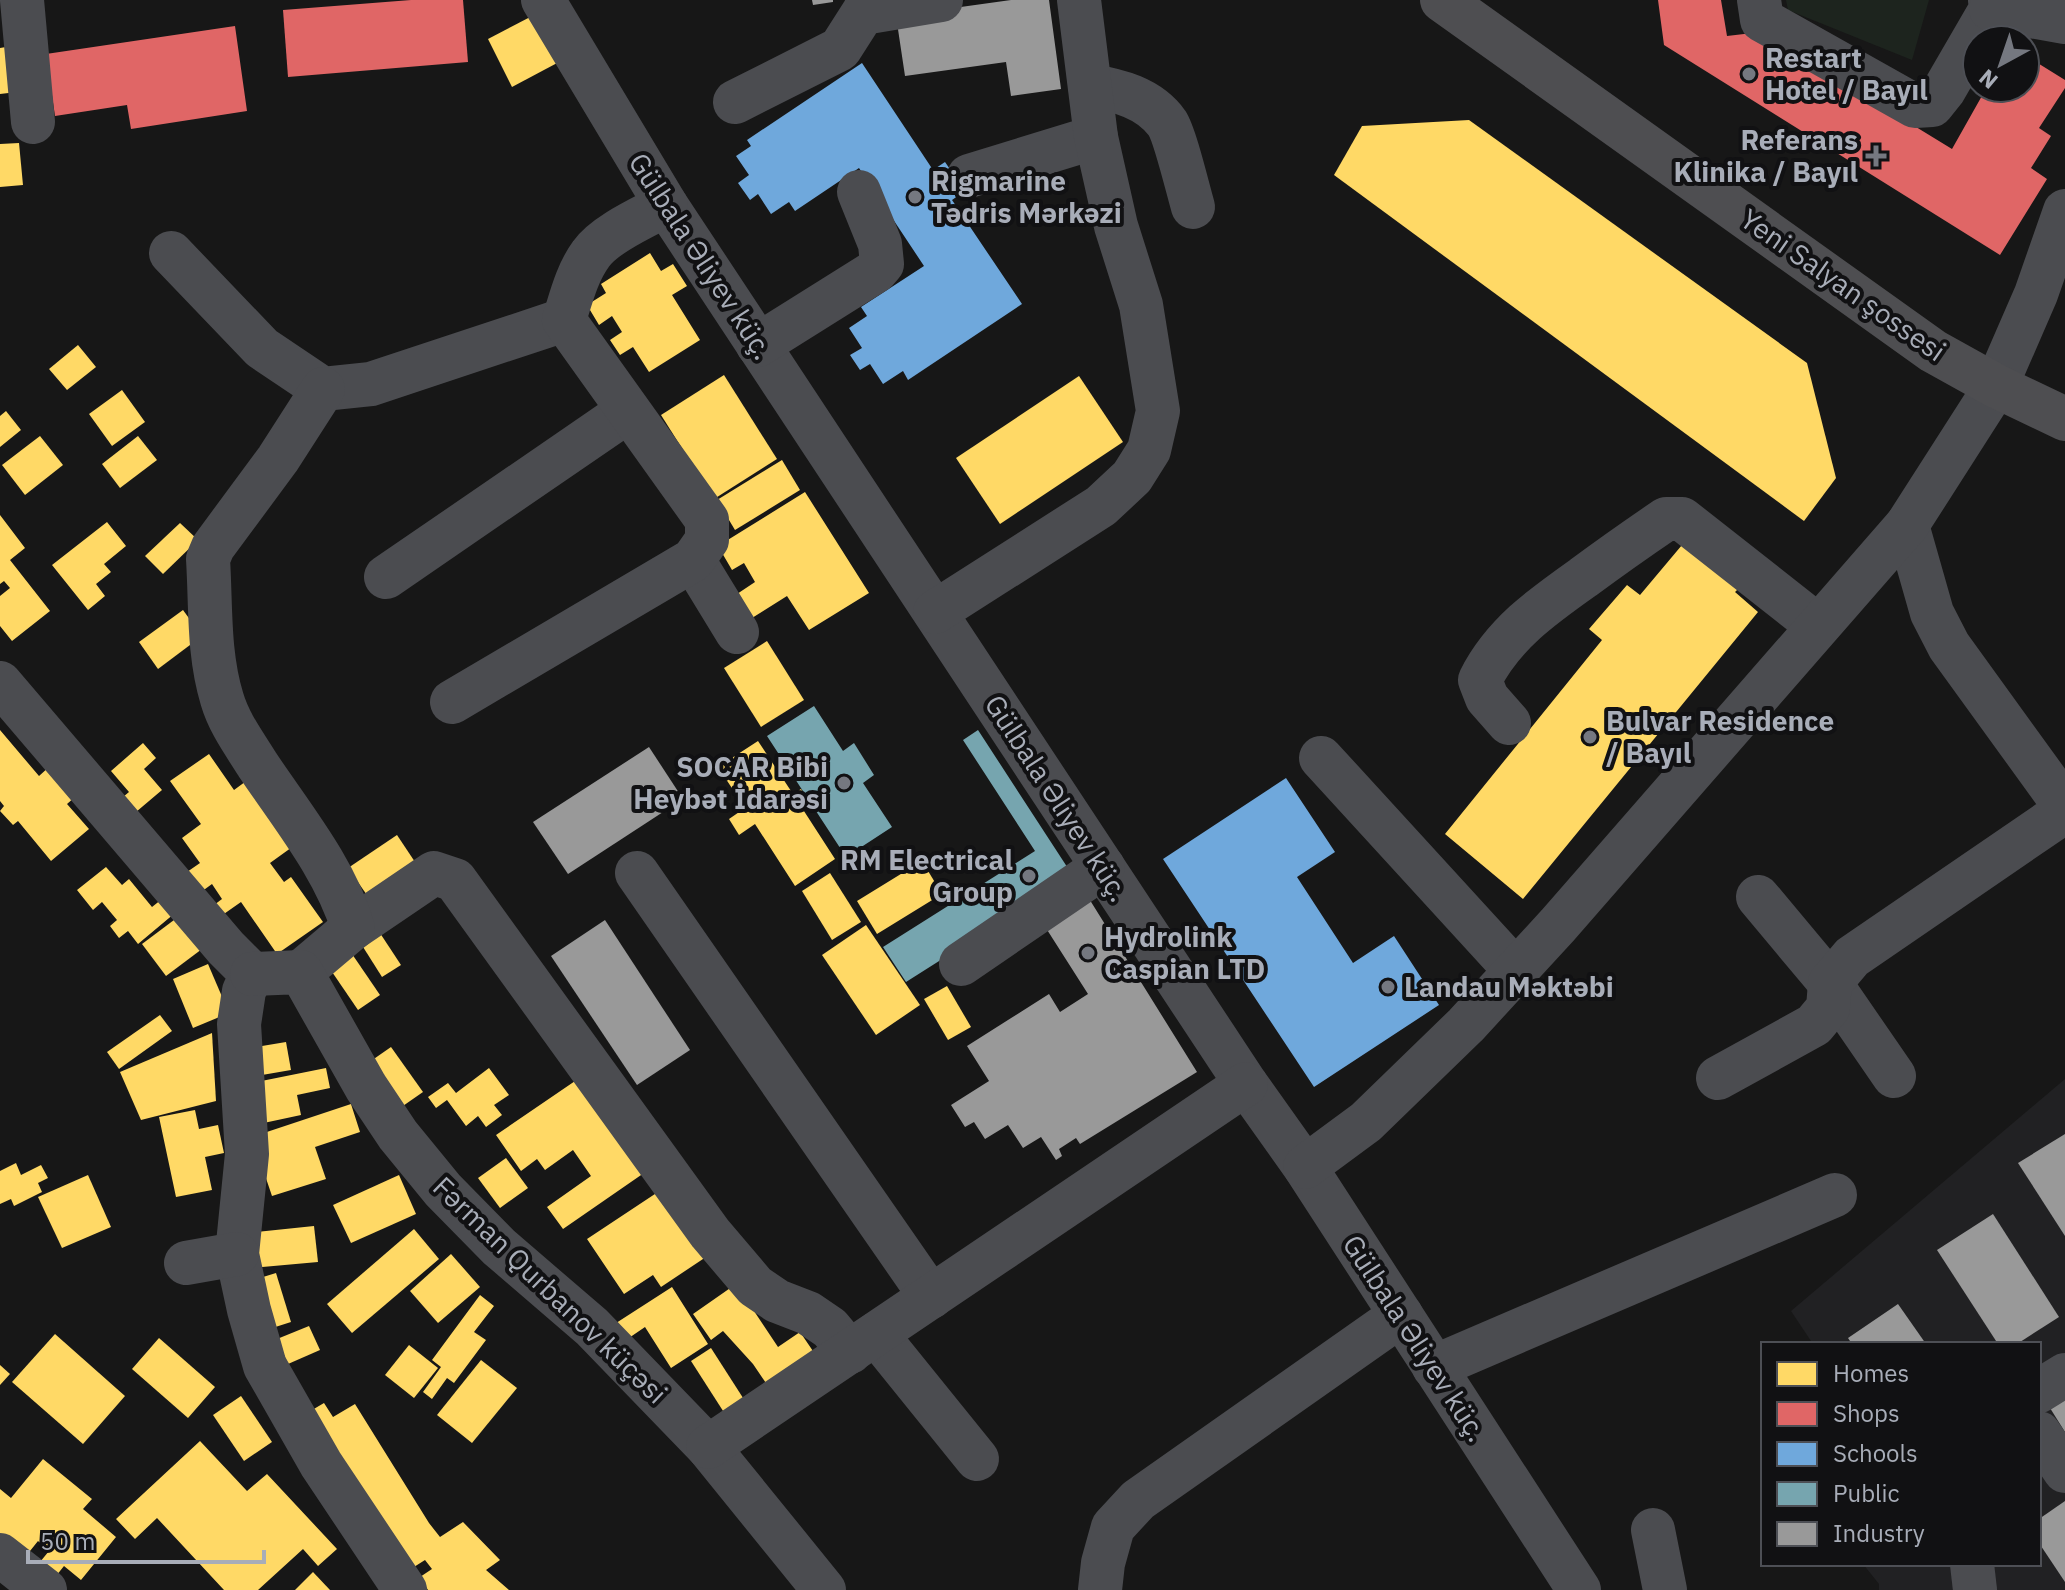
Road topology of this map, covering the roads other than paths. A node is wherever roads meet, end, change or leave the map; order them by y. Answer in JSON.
{"nodes":[{"id":1,"x":22,"y":0,"type":"edge"},
{"id":2,"x":543,"y":0,"type":"edge"},
{"id":3,"x":941,"y":0,"type":"edge"},
{"id":4,"x":1079,"y":0,"type":"edge"},
{"id":5,"x":1442,"y":0,"type":"edge"},
{"id":6,"x":1466,"y":0,"type":"edge"},
{"id":7,"x":1759,"y":0,"type":"edge"},
{"id":8,"x":1991,"y":4,"type":"edge"},
{"id":9,"x":2065,"y":22,"type":"edge"},
{"id":10,"x":1515,"y":51,"type":"junction"},
{"id":11,"x":1090,"y":86,"type":"junction"},
{"id":12,"x":735,"y":102,"type":"dead end"},
{"id":13,"x":33,"y":122,"type":"dead end"},
{"id":14,"x":1096,"y":137,"type":"junction"},
{"id":15,"x":969,"y":176,"type":"dead end"},
{"id":16,"x":859,"y":192,"type":"dead end"},
{"id":17,"x":666,"y":205,"type":"junction"},
{"id":18,"x":1193,"y":207,"type":"dead end"},
{"id":19,"x":2065,"y":211,"type":"edge"},
{"id":20,"x":171,"y":253,"type":"dead end"},
{"id":21,"x":564,"y":320,"type":"junction"},
{"id":22,"x":758,"y":345,"type":"junction"},
{"id":23,"x":1996,"y":386,"type":"junction"},
{"id":24,"x":323,"y":389,"type":"junction"},
{"id":25,"x":628,"y":411,"type":"junction"},
{"id":26,"x":2065,"y":419,"type":"edge"},
{"id":27,"x":1907,"y":525,"type":"junction"},
{"id":28,"x":693,"y":560,"type":"junction"},
{"id":29,"x":386,"y":577,"type":"dead end"},
{"id":30,"x":935,"y":612,"type":"junction"},
{"id":31,"x":1818,"y":626,"type":"junction"},
{"id":32,"x":737,"y":632,"type":"dead end"},
{"id":33,"x":0,"y":683,"type":"edge"},
{"id":34,"x":452,"y":702,"type":"dead end"},
{"id":35,"x":1509,"y":723,"type":"dead end"},
{"id":36,"x":1321,"y":758,"type":"dead end"},
{"id":37,"x":1103,"y":867,"type":"junction"},
{"id":38,"x":637,"y":873,"type":"dead end"},
{"id":39,"x":1758,"y":897,"type":"dead end"},
{"id":40,"x":353,"y":928,"type":"junction"},
{"id":41,"x":961,"y":964,"type":"dead end"},
{"id":42,"x":1515,"y":970,"type":"junction"},
{"id":43,"x":301,"y":972,"type":"junction"},
{"id":44,"x":252,"y":974,"type":"junction"},
{"id":45,"x":1830,"y":983,"type":"junction"},
{"id":46,"x":1894,"y":1076,"type":"dead end"},
{"id":47,"x":1718,"y":1078,"type":"dead end"},
{"id":48,"x":1246,"y":1084,"type":"junction"},
{"id":49,"x":1305,"y":1167,"type":"junction"},
{"id":50,"x":1835,"y":1195,"type":"dead end"},
{"id":51,"x":237,"y":1254,"type":"junction"},
{"id":52,"x":186,"y":1263,"type":"dead end"},
{"id":53,"x":931,"y":1297,"type":"junction"},
{"id":54,"x":1401,"y":1315,"type":"junction"},
{"id":55,"x":863,"y":1343,"type":"junction"},
{"id":56,"x":1434,"y":1367,"type":"junction"},
{"id":57,"x":2065,"y":1375,"type":"edge"},
{"id":58,"x":2041,"y":1390,"type":"edge"},
{"id":59,"x":708,"y":1447,"type":"junction"},
{"id":60,"x":977,"y":1459,"type":"dead end"},
{"id":61,"x":1653,"y":1530,"type":"dead end"},
{"id":62,"x":0,"y":1555,"type":"edge"},
{"id":63,"x":1972,"y":1566,"type":"edge"},
{"id":64,"x":1575,"y":1588,"type":"edge"},
{"id":65,"x":45,"y":1590,"type":"edge"},
{"id":66,"x":405,"y":1590,"type":"edge"},
{"id":67,"x":824,"y":1590,"type":"edge"},
{"id":68,"x":1100,"y":1590,"type":"edge"},
{"id":69,"x":1665,"y":1590,"type":"edge"},
{"id":70,"x":1975,"y":1590,"type":"edge"}],
"edges":[{"from":1,"to":13,"type":"street"},
{"from":2,"to":17,"type":"street","name":"Gülbala Əliyev küç."},
{"from":3,"to":12,"type":"street"},
{"from":4,"to":11,"type":"street"},
{"from":5,"to":10,"type":"highway"},
{"from":6,"to":10,"type":"highway"},
{"from":7,"to":8,"type":"street"},
{"from":8,"to":9,"type":"street"},
{"from":10,"to":23,"type":"highway","name":"Yeni Salyan şossesi"},
{"from":11,"to":14,"type":"street"},
{"from":11,"to":18,"type":"street"},
{"from":14,"to":15,"type":"street"},
{"from":14,"to":30,"type":"street"},
{"from":16,"to":22,"type":"street"},
{"from":17,"to":21,"type":"street"},
{"from":17,"to":22,"type":"street","name":"Gülbala Əliyev küç."},
{"from":19,"to":23,"type":"street"},
{"from":20,"to":24,"type":"street"},
{"from":21,"to":24,"type":"street"},
{"from":21,"to":25,"type":"street"},
{"from":22,"to":30,"type":"street","name":"Gülbala Əliyev küç."},
{"from":23,"to":26,"type":"highway","name":"Yeni Salyan şossesi"},
{"from":23,"to":27,"type":"street"},
{"from":24,"to":40,"type":"street"},
{"from":25,"to":28,"type":"street"},
{"from":25,"to":29,"type":"street"},
{"from":27,"to":31,"type":"street"},
{"from":27,"to":45,"type":"street"},
{"from":28,"to":32,"type":"street"},
{"from":28,"to":34,"type":"street"},
{"from":30,"to":37,"type":"street","name":"Gülbala Əliyev küç."},
{"from":31,"to":35,"type":"street"},
{"from":31,"to":42,"type":"street"},
{"from":33,"to":44,"type":"street"},
{"from":36,"to":42,"type":"street"},
{"from":37,"to":41,"type":"street"},
{"from":37,"to":48,"type":"street","name":"Gülbala Əliyev küç."},
{"from":38,"to":53,"type":"street"},
{"from":39,"to":45,"type":"street"},
{"from":40,"to":43,"type":"street"},
{"from":40,"to":55,"type":"street"},
{"from":42,"to":49,"type":"street"},
{"from":43,"to":44,"type":"street"},
{"from":43,"to":59,"type":"street","name":"Fərman Qurbanov küçəsi"},
{"from":44,"to":51,"type":"street"},
{"from":45,"to":46,"type":"street"},
{"from":45,"to":47,"type":"street"},
{"from":48,"to":49,"type":"street","name":"Gülbala Əliyev küç."},
{"from":48,"to":53,"type":"street"},
{"from":49,"to":54,"type":"street","name":"Gülbala Əliyev küç."},
{"from":50,"to":56,"type":"street"},
{"from":51,"to":52,"type":"street"},
{"from":51,"to":66,"type":"street"},
{"from":53,"to":55,"type":"street"},
{"from":54,"to":56,"type":"street","name":"Gülbala Əliyev küç."},
{"from":54,"to":68,"type":"street"},
{"from":55,"to":59,"type":"street"},
{"from":55,"to":60,"type":"street"},
{"from":56,"to":64,"type":"street","name":"Gülbala Əliyev küç."},
{"from":57,"to":58,"type":"street"},
{"from":59,"to":67,"type":"street","name":"Fərman Qurbanov küçəsi"},
{"from":61,"to":69,"type":"street"},
{"from":62,"to":65,"type":"street"},
{"from":63,"to":70,"type":"street"}]}
